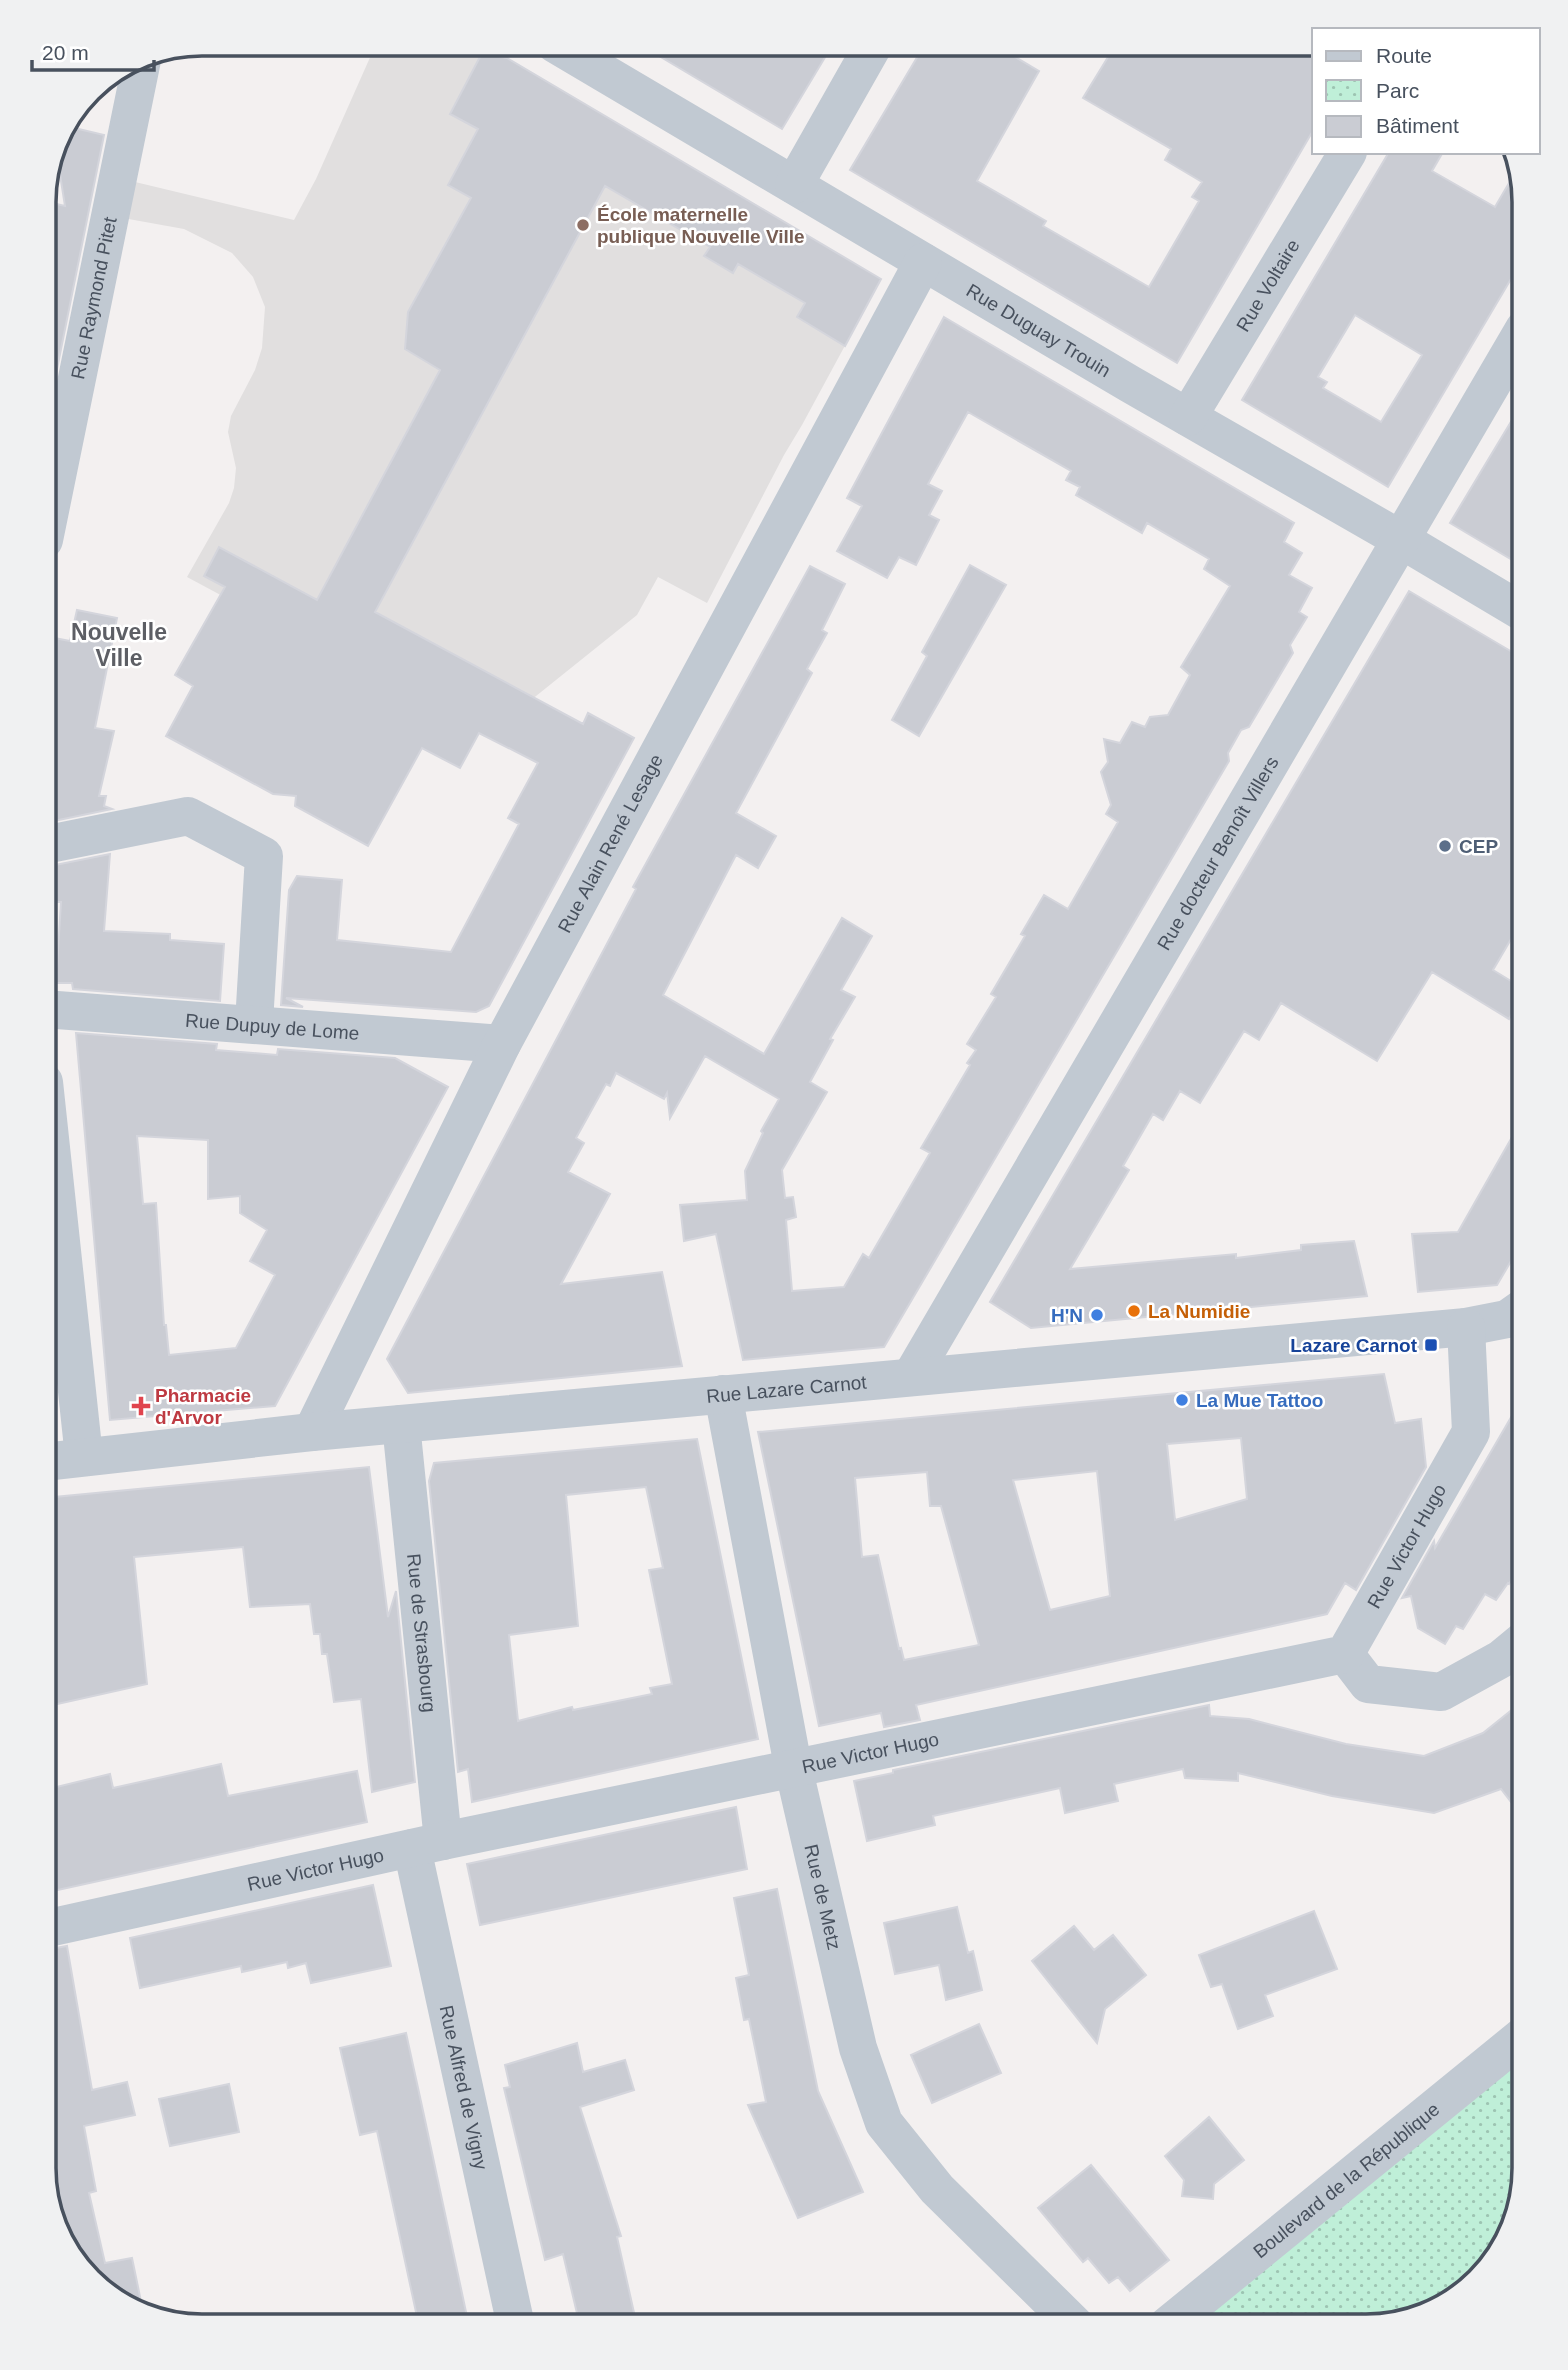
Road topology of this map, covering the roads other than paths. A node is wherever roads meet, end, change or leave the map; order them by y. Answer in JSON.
{"nodes":[{"id":1,"x":575,"y":56,"type":"edge"},
{"id":2,"x":867,"y":56,"type":"edge"},
{"id":3,"x":140,"y":70,"type":"edge"},
{"id":4,"x":1347,"y":154,"type":"edge"},
{"id":5,"x":794,"y":185,"type":"junction"},
{"id":6,"x":923,"y":262,"type":"junction"},
{"id":7,"x":1512,"y":349,"type":"edge"},
{"id":8,"x":1188,"y":417,"type":"junction"},
{"id":9,"x":56,"y":481,"type":"edge"},
{"id":10,"x":1400,"y":539,"type":"junction"},
{"id":11,"x":1512,"y":606,"type":"edge"},
{"id":12,"x":56,"y":843,"type":"edge"},
{"id":13,"x":56,"y":1010,"type":"edge"},
{"id":14,"x":254,"y":1023,"type":"junction"},
{"id":15,"x":502,"y":1044,"type":"junction"},
{"id":16,"x":56,"y":1194,"type":"edge"},
{"id":17,"x":1512,"y":1316,"type":"edge"},
{"id":18,"x":1466,"y":1327,"type":"junction"},
{"id":19,"x":911,"y":1377,"type":"junction"},
{"id":20,"x":723,"y":1394,"type":"junction"},
{"id":21,"x":401,"y":1424,"type":"junction"},
{"id":22,"x":312,"y":1432,"type":"junction"},
{"id":23,"x":84,"y":1457,"type":"junction"},
{"id":24,"x":56,"y":1460,"type":"edge"},
{"id":25,"x":1512,"y":1650,"type":"edge"},
{"id":26,"x":1345,"y":1654,"type":"junction"},
{"id":27,"x":793,"y":1766,"type":"junction"},
{"id":28,"x":428,"y":1844,"type":"junction"},
{"id":29,"x":56,"y":1926,"type":"edge"},
{"id":30,"x":1512,"y":2045,"type":"edge"},
{"id":31,"x":514,"y":2314,"type":"edge"},
{"id":32,"x":1064,"y":2314,"type":"edge"},
{"id":33,"x":1182,"y":2314,"type":"edge"}],
"edges":[{"from":1,"to":5,"type":"street","name":"Rue Duguay Trouin"},
{"from":2,"to":5,"type":"street"},
{"from":3,"to":9,"type":"street","name":"Rue Raymond Pitet"},
{"from":4,"to":8,"type":"street","name":"Rue Voltaire"},
{"from":5,"to":6,"type":"street","name":"Rue Duguay Trouin"},
{"from":6,"to":8,"type":"street","name":"Rue Duguay Trouin"},
{"from":6,"to":15,"type":"street","name":"Rue Alain René Lesage"},
{"from":7,"to":10,"type":"street","name":"Rue docteur Benoît Villers"},
{"from":8,"to":10,"type":"street","name":"Rue Duguay Trouin"},
{"from":10,"to":11,"type":"street","name":"Rue Duguay Trouin"},
{"from":10,"to":19,"type":"street","name":"Rue docteur Benoît Villers"},
{"from":12,"to":14,"type":"street"},
{"from":13,"to":14,"type":"street","name":"Rue Dupuy de Lome"},
{"from":14,"to":15,"type":"street","name":"Rue Dupuy de Lome"},
{"from":15,"to":22,"type":"street","name":"Rue Alain René Lesage"},
{"from":16,"to":23,"type":"street"},
{"from":17,"to":18,"type":"street","name":"Rue Lazare Carnot"},
{"from":18,"to":19,"type":"street","name":"Rue Lazare Carnot"},
{"from":18,"to":26,"type":"street","name":"Rue Victor Hugo"},
{"from":19,"to":20,"type":"street","name":"Rue Lazare Carnot"},
{"from":20,"to":21,"type":"street","name":"Rue Lazare Carnot"},
{"from":20,"to":27,"type":"street","name":"Rue de Metz"},
{"from":21,"to":22,"type":"street","name":"Rue Lazare Carnot"},
{"from":21,"to":28,"type":"street","name":"Rue de Strasbourg"},
{"from":22,"to":23,"type":"street","name":"Rue Lazare Carnot"},
{"from":23,"to":24,"type":"street","name":"Rue Lazare Carnot"},
{"from":25,"to":26,"type":"street"},
{"from":26,"to":27,"type":"street","name":"Rue Victor Hugo"},
{"from":27,"to":28,"type":"street","name":"Rue Victor Hugo"},
{"from":27,"to":32,"type":"street","name":"Rue de Metz"},
{"from":28,"to":29,"type":"street","name":"Rue Victor Hugo"},
{"from":28,"to":31,"type":"street","name":"Rue Alfred de Vigny"},
{"from":30,"to":33,"type":"street","name":"Boulevard de la République"}]}
